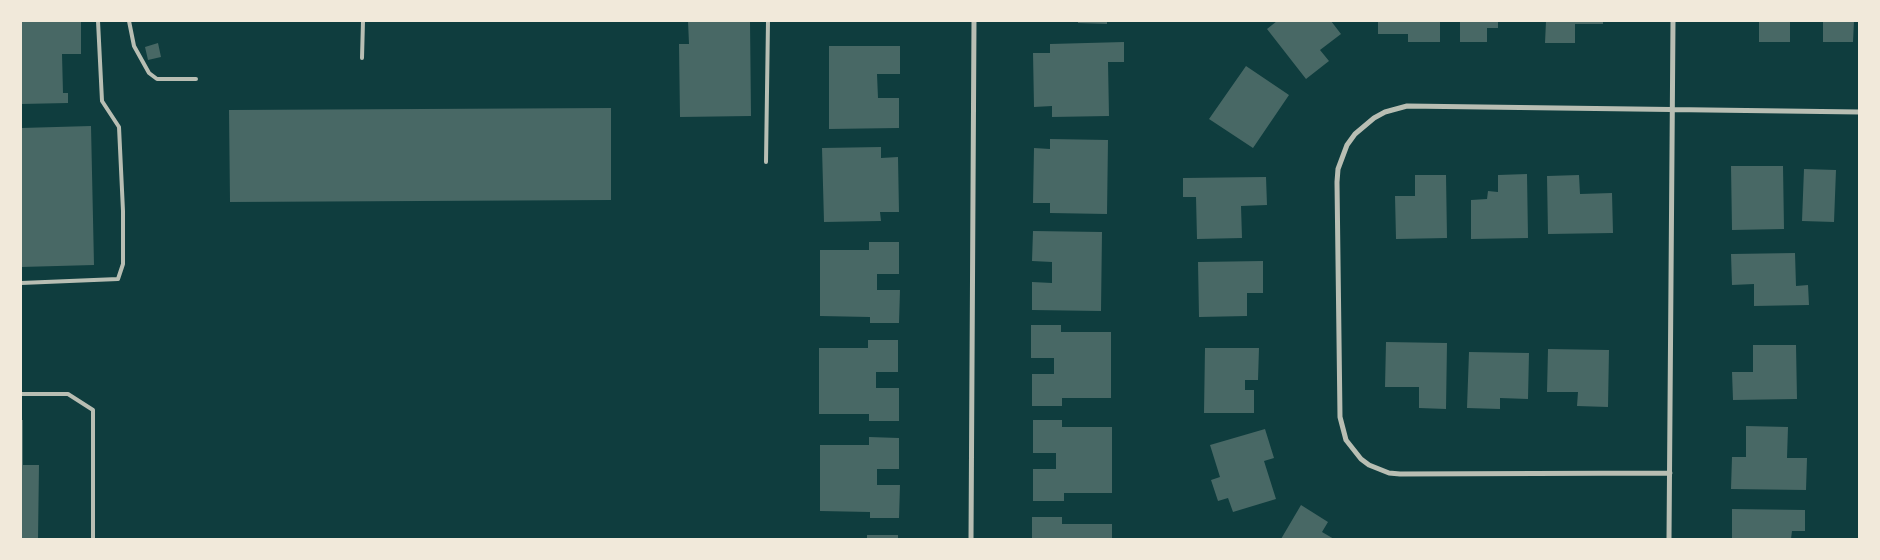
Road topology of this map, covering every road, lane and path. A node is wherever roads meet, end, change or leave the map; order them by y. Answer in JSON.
{"nodes":[{"id":1,"x":98,"y":21,"type":"edge"},
{"id":2,"x":129,"y":21,"type":"edge"},
{"id":3,"x":363,"y":21,"type":"edge"},
{"id":4,"x":768,"y":21,"type":"edge"},
{"id":5,"x":974,"y":21,"type":"edge"},
{"id":6,"x":1673,"y":21,"type":"edge"},
{"id":7,"x":362,"y":58,"type":"dead end"},
{"id":8,"x":196,"y":79,"type":"dead end"},
{"id":9,"x":1673,"y":108,"type":"junction"},
{"id":10,"x":1859,"y":112,"type":"edge"},
{"id":11,"x":766,"y":162,"type":"dead end"},
{"id":12,"x":21,"y":283,"type":"edge"},
{"id":13,"x":21,"y":394,"type":"edge"},
{"id":14,"x":1670,"y":473,"type":"junction"},
{"id":15,"x":93,"y":539,"type":"edge"},
{"id":16,"x":971,"y":539,"type":"edge"},
{"id":17,"x":1669,"y":539,"type":"edge"}],
"edges":[{"from":1,"to":12,"type":"lane"},
{"from":2,"to":8,"type":"lane"},
{"from":3,"to":7,"type":"lane"},
{"from":4,"to":11,"type":"lane"},
{"from":5,"to":16,"type":"street"},
{"from":6,"to":9,"type":"street"},
{"from":9,"to":10,"type":"street"},
{"from":9,"to":14,"type":"street"},
{"from":9,"to":14,"type":"street"},
{"from":13,"to":15,"type":"lane"},
{"from":14,"to":17,"type":"street"}]}
